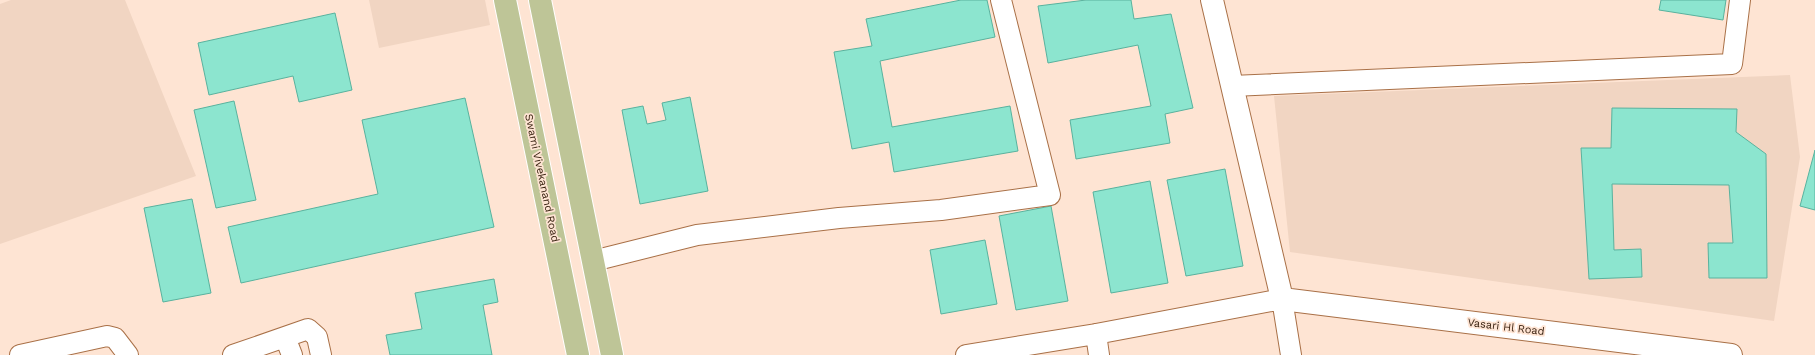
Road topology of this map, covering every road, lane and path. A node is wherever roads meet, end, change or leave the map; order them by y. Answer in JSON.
{"nodes":[{"id":1,"x":505,"y":0,"type":"edge"},
{"id":2,"x":540,"y":0,"type":"edge"},
{"id":3,"x":1001,"y":0,"type":"edge"},
{"id":4,"x":1212,"y":0,"type":"edge"},
{"id":5,"x":1740,"y":0,"type":"edge"},
{"id":6,"x":1232,"y":86,"type":"junction"},
{"id":7,"x":593,"y":261,"type":"junction"},
{"id":8,"x":1282,"y":299,"type":"junction"},
{"id":9,"x":1096,"y":334,"type":"junction"},
{"id":10,"x":288,"y":346,"type":"edge"},
{"id":11,"x":1003,"y":352,"type":"edge"},
{"id":12,"x":20,"y":355,"type":"edge"},
{"id":13,"x":128,"y":355,"type":"edge"},
{"id":14,"x":232,"y":355,"type":"edge"},
{"id":15,"x":321,"y":355,"type":"edge"},
{"id":16,"x":578,"y":355,"type":"edge"},
{"id":17,"x":612,"y":355,"type":"edge"},
{"id":18,"x":966,"y":355,"type":"edge"},
{"id":19,"x":1099,"y":355,"type":"edge"},
{"id":20,"x":1291,"y":355,"type":"edge"},
{"id":21,"x":1730,"y":355,"type":"edge"}],
"edges":[{"from":1,"to":16,"type":"main road","name":"Swami Vivekanand Road"},
{"from":2,"to":7,"type":"main road"},
{"from":3,"to":7,"type":"street"},
{"from":4,"to":6,"type":"street"},
{"from":5,"to":6,"type":"street"},
{"from":6,"to":8,"type":"street"},
{"from":7,"to":17,"type":"main road"},
{"from":8,"to":9,"type":"street"},
{"from":8,"to":20,"type":"street"},
{"from":8,"to":21,"type":"street","name":"Vasari Hl Road"},
{"from":9,"to":11,"type":"street"},
{"from":9,"to":19,"type":"street"},
{"from":10,"to":14,"type":"street"},
{"from":10,"to":15,"type":"street"},
{"from":11,"to":18,"type":"street"},
{"from":12,"to":13,"type":"street"}]}
